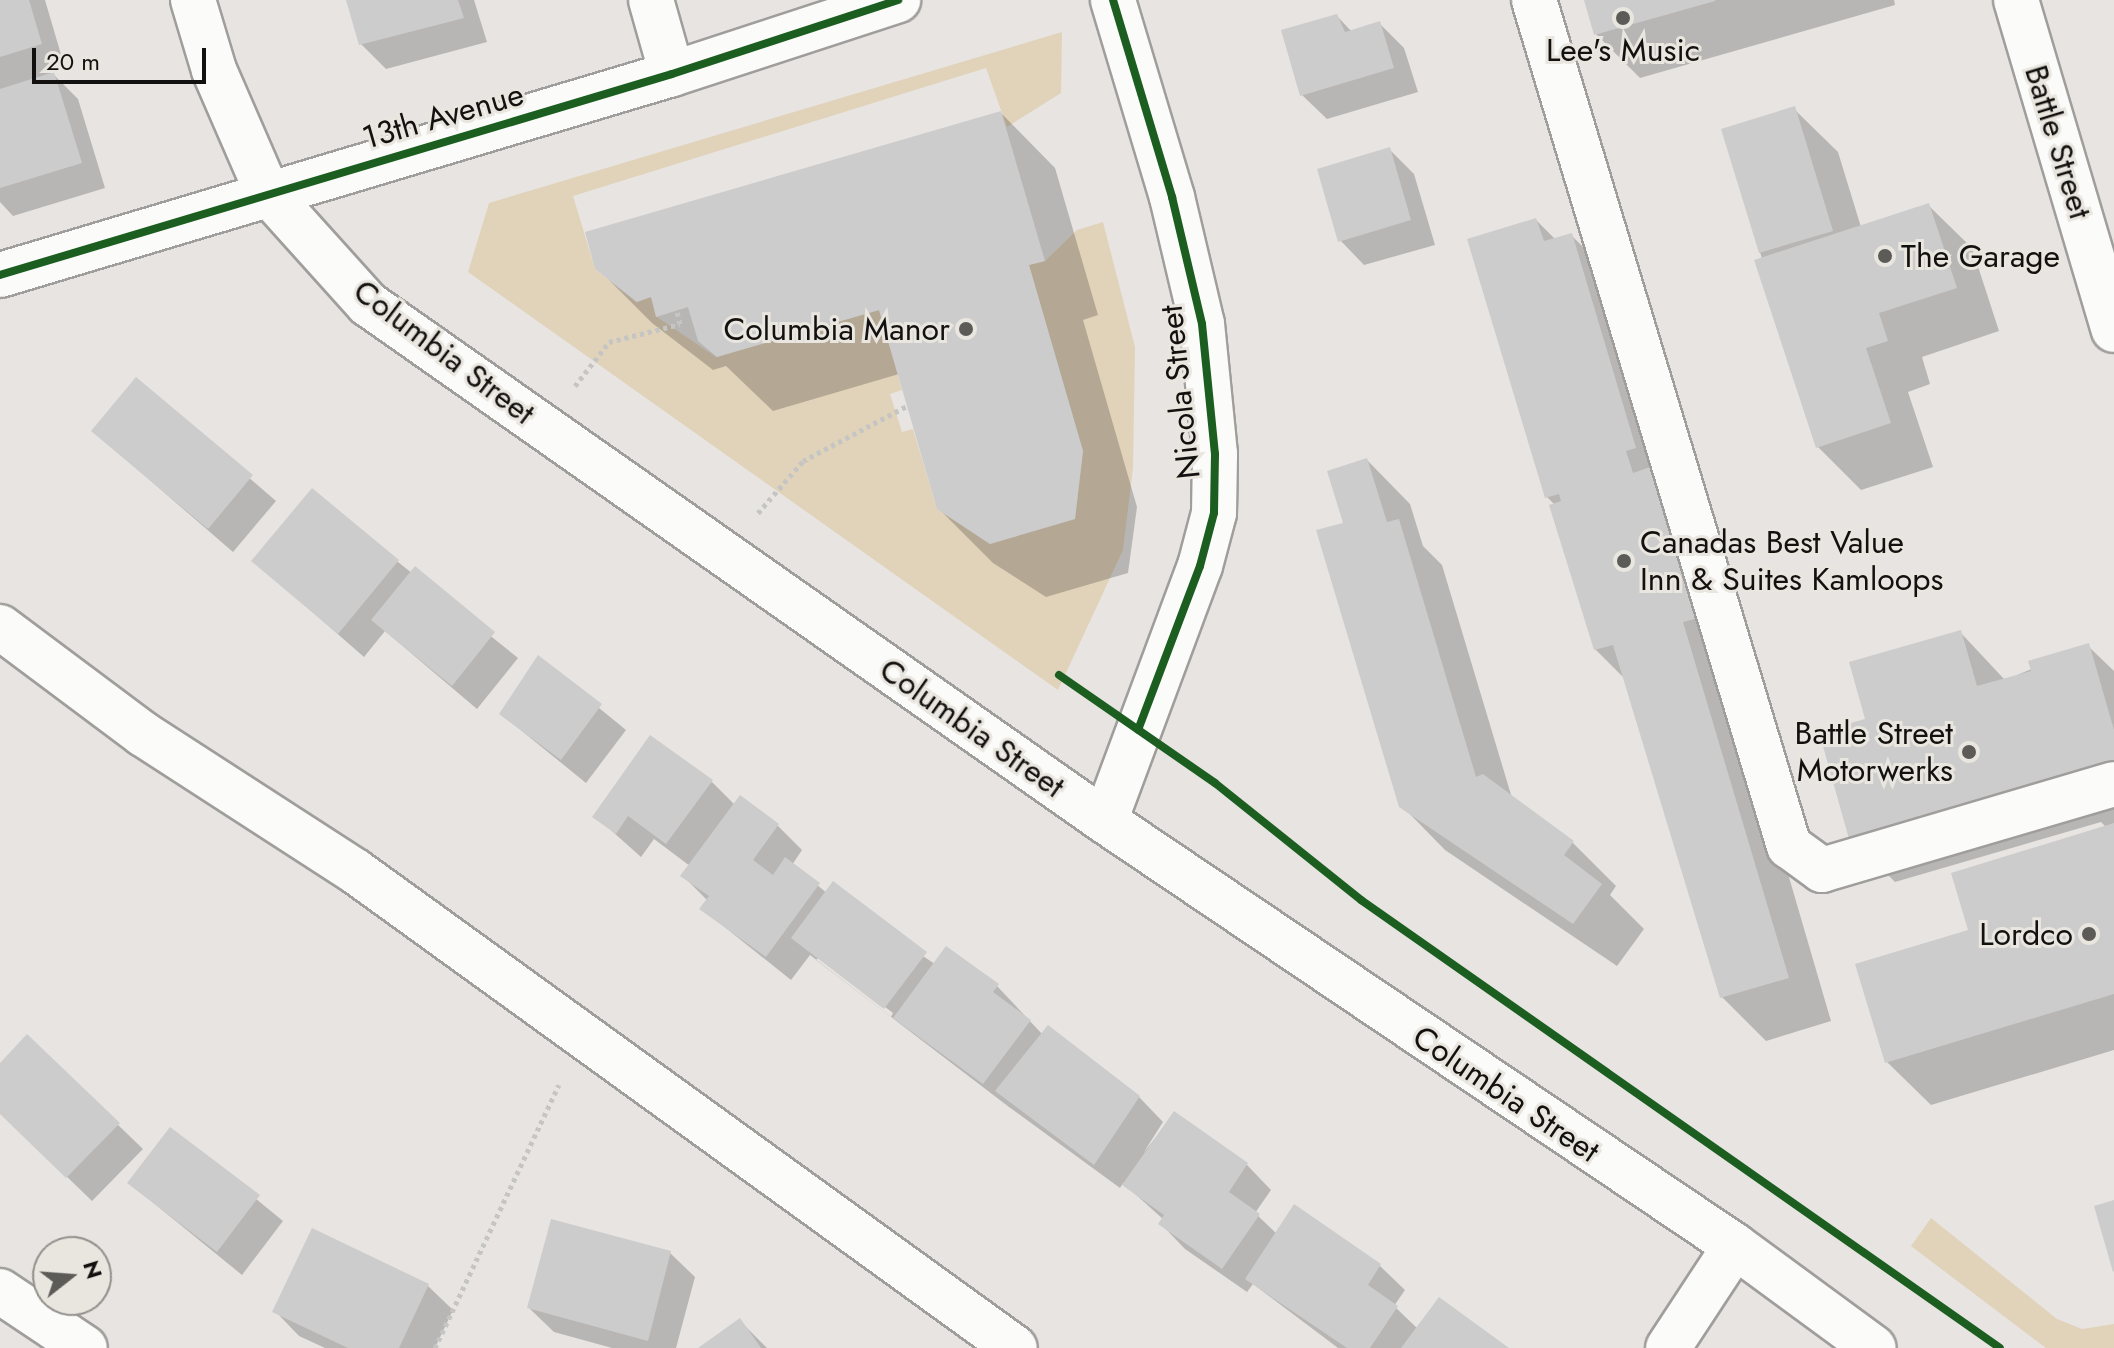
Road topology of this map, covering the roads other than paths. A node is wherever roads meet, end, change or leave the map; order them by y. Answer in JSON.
{"nodes":[{"id":1,"x":193,"y":0,"type":"edge"},
{"id":2,"x":651,"y":0,"type":"edge"},
{"id":3,"x":898,"y":0,"type":"edge"},
{"id":4,"x":1113,"y":0,"type":"edge"},
{"id":5,"x":1534,"y":0,"type":"edge"},
{"id":6,"x":2016,"y":0,"type":"edge"},
{"id":7,"x":672,"y":74,"type":"junction"},
{"id":8,"x":267,"y":192,"type":"junction"},
{"id":9,"x":0,"y":275,"type":"edge"},
{"id":10,"x":2114,"y":330,"type":"edge"},
{"id":11,"x":0,"y":627,"type":"edge"},
{"id":12,"x":2114,"y":784,"type":"edge"},
{"id":13,"x":1105,"y":821,"type":"junction"},
{"id":14,"x":1735,"y":1246,"type":"junction"},
{"id":15,"x":0,"y":1291,"type":"edge"},
{"id":16,"x":85,"y":1348,"type":"edge"},
{"id":17,"x":1015,"y":1348,"type":"edge"},
{"id":18,"x":1668,"y":1348,"type":"edge"},
{"id":19,"x":1874,"y":1348,"type":"edge"}],
"edges":[{"from":1,"to":8,"type":"main road","name":"Columbia Street"},
{"from":2,"to":7,"type":"main road"},
{"from":3,"to":7,"type":"main road","name":"13th Avenue"},
{"from":4,"to":13,"type":"main road","name":"Nicola Street"},
{"from":5,"to":12,"type":"main road"},
{"from":6,"to":10,"type":"main road","name":"Battle Street"},
{"from":7,"to":8,"type":"main road","name":"13th Avenue"},
{"from":8,"to":9,"type":"main road","name":"13th Avenue"},
{"from":8,"to":13,"type":"main road","name":"Columbia Street"},
{"from":11,"to":17,"type":"main road"},
{"from":13,"to":14,"type":"main road","name":"Columbia Street"},
{"from":14,"to":18,"type":"main road"},
{"from":14,"to":19,"type":"main road","name":"Columbia Street"},
{"from":15,"to":16,"type":"main road"}]}
